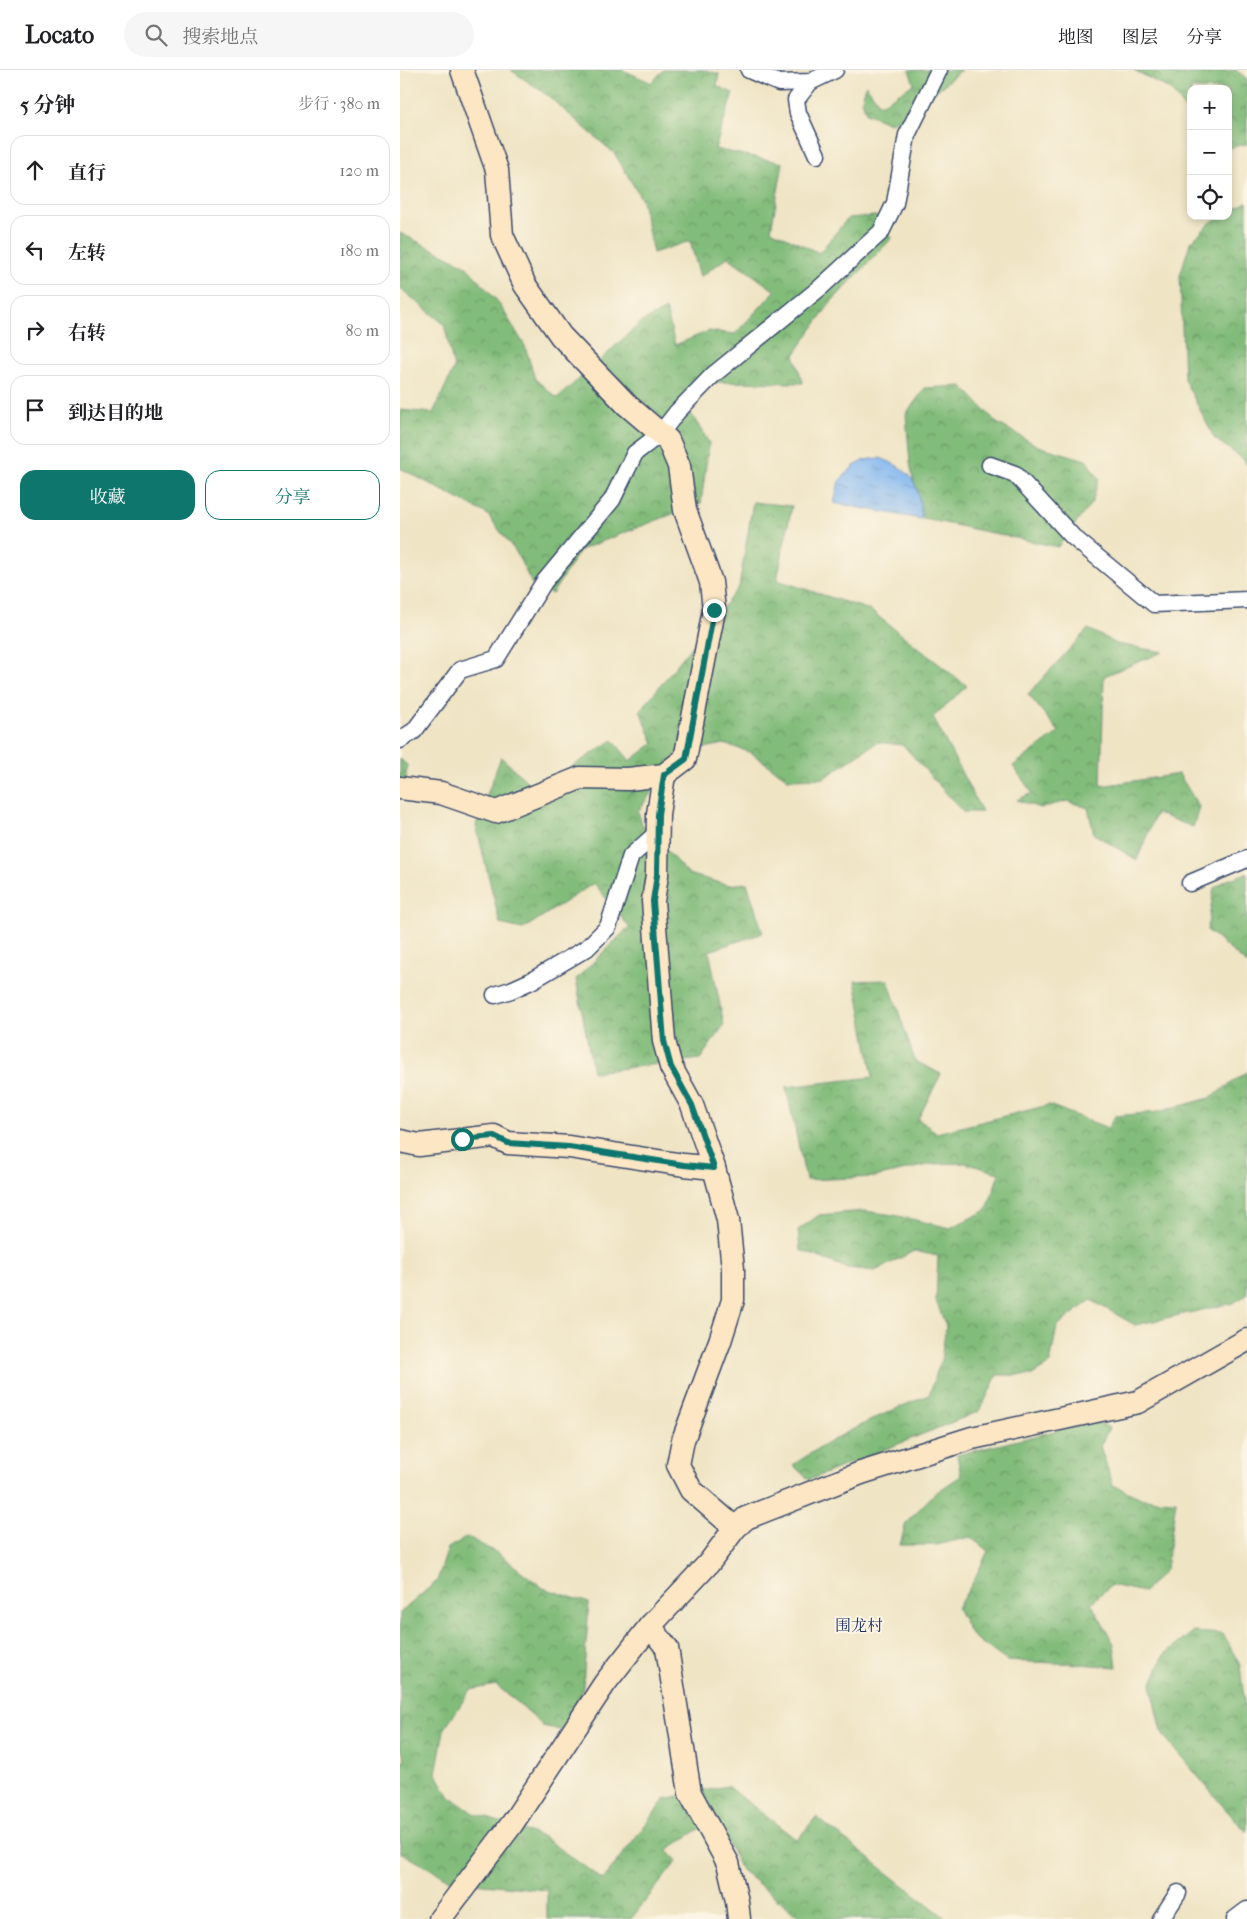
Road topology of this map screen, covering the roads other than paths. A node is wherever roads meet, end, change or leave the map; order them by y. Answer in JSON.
{"nodes":[{"id":1,"x":462,"y":70,"type":"edge"},
{"id":2,"x":749,"y":70,"type":"edge"},
{"id":3,"x":835,"y":70,"type":"edge"},
{"id":4,"x":939,"y":70,"type":"edge"},
{"id":5,"x":810,"y":82,"type":"junction"},
{"id":6,"x":817,"y":155,"type":"dead end"},
{"id":7,"x":664,"y":437,"type":"junction"},
{"id":8,"x":990,"y":465,"type":"dead end"},
{"id":9,"x":1247,"y":600,"type":"edge"},
{"id":10,"x":400,"y":740,"type":"edge"},
{"id":11,"x":664,"y":775,"type":"junction"},
{"id":12,"x":400,"y":780,"type":"edge"},
{"id":13,"x":400,"y":788,"type":"edge"},
{"id":14,"x":658,"y":832,"type":"junction"},
{"id":15,"x":1247,"y":859,"type":"edge"},
{"id":16,"x":1190,"y":883,"type":"dead end"},
{"id":17,"x":494,"y":995,"type":"dead end"},
{"id":18,"x":400,"y":1141,"type":"edge"},
{"id":19,"x":714,"y":1168,"type":"junction"},
{"id":20,"x":1247,"y":1340,"type":"edge"},
{"id":21,"x":735,"y":1528,"type":"junction"},
{"id":22,"x":650,"y":1626,"type":"junction"},
{"id":23,"x":1178,"y":1893,"type":"dead end"},
{"id":24,"x":1247,"y":1910,"type":"edge"},
{"id":25,"x":440,"y":1919,"type":"edge"},
{"id":26,"x":738,"y":1919,"type":"edge"},
{"id":27,"x":1161,"y":1919,"type":"edge"},
{"id":28,"x":1235,"y":1919,"type":"edge"}],
"edges":[{"from":1,"to":7,"type":"street"},
{"from":2,"to":5,"type":"street"},
{"from":3,"to":5,"type":"street"},
{"from":4,"to":7,"type":"street"},
{"from":5,"to":6,"type":"street"},
{"from":7,"to":10,"type":"street"},
{"from":7,"to":11,"type":"street"},
{"from":8,"to":9,"type":"street"},
{"from":11,"to":13,"type":"street"},
{"from":11,"to":14,"type":"street"},
{"from":12,"to":13,"type":"street"},
{"from":14,"to":17,"type":"street"},
{"from":14,"to":19,"type":"street"},
{"from":15,"to":16,"type":"street"},
{"from":18,"to":19,"type":"street"},
{"from":19,"to":21,"type":"street"},
{"from":20,"to":21,"type":"street"},
{"from":21,"to":22,"type":"street"},
{"from":22,"to":25,"type":"street"},
{"from":22,"to":26,"type":"street"},
{"from":23,"to":27,"type":"street"},
{"from":24,"to":28,"type":"street"}]}
